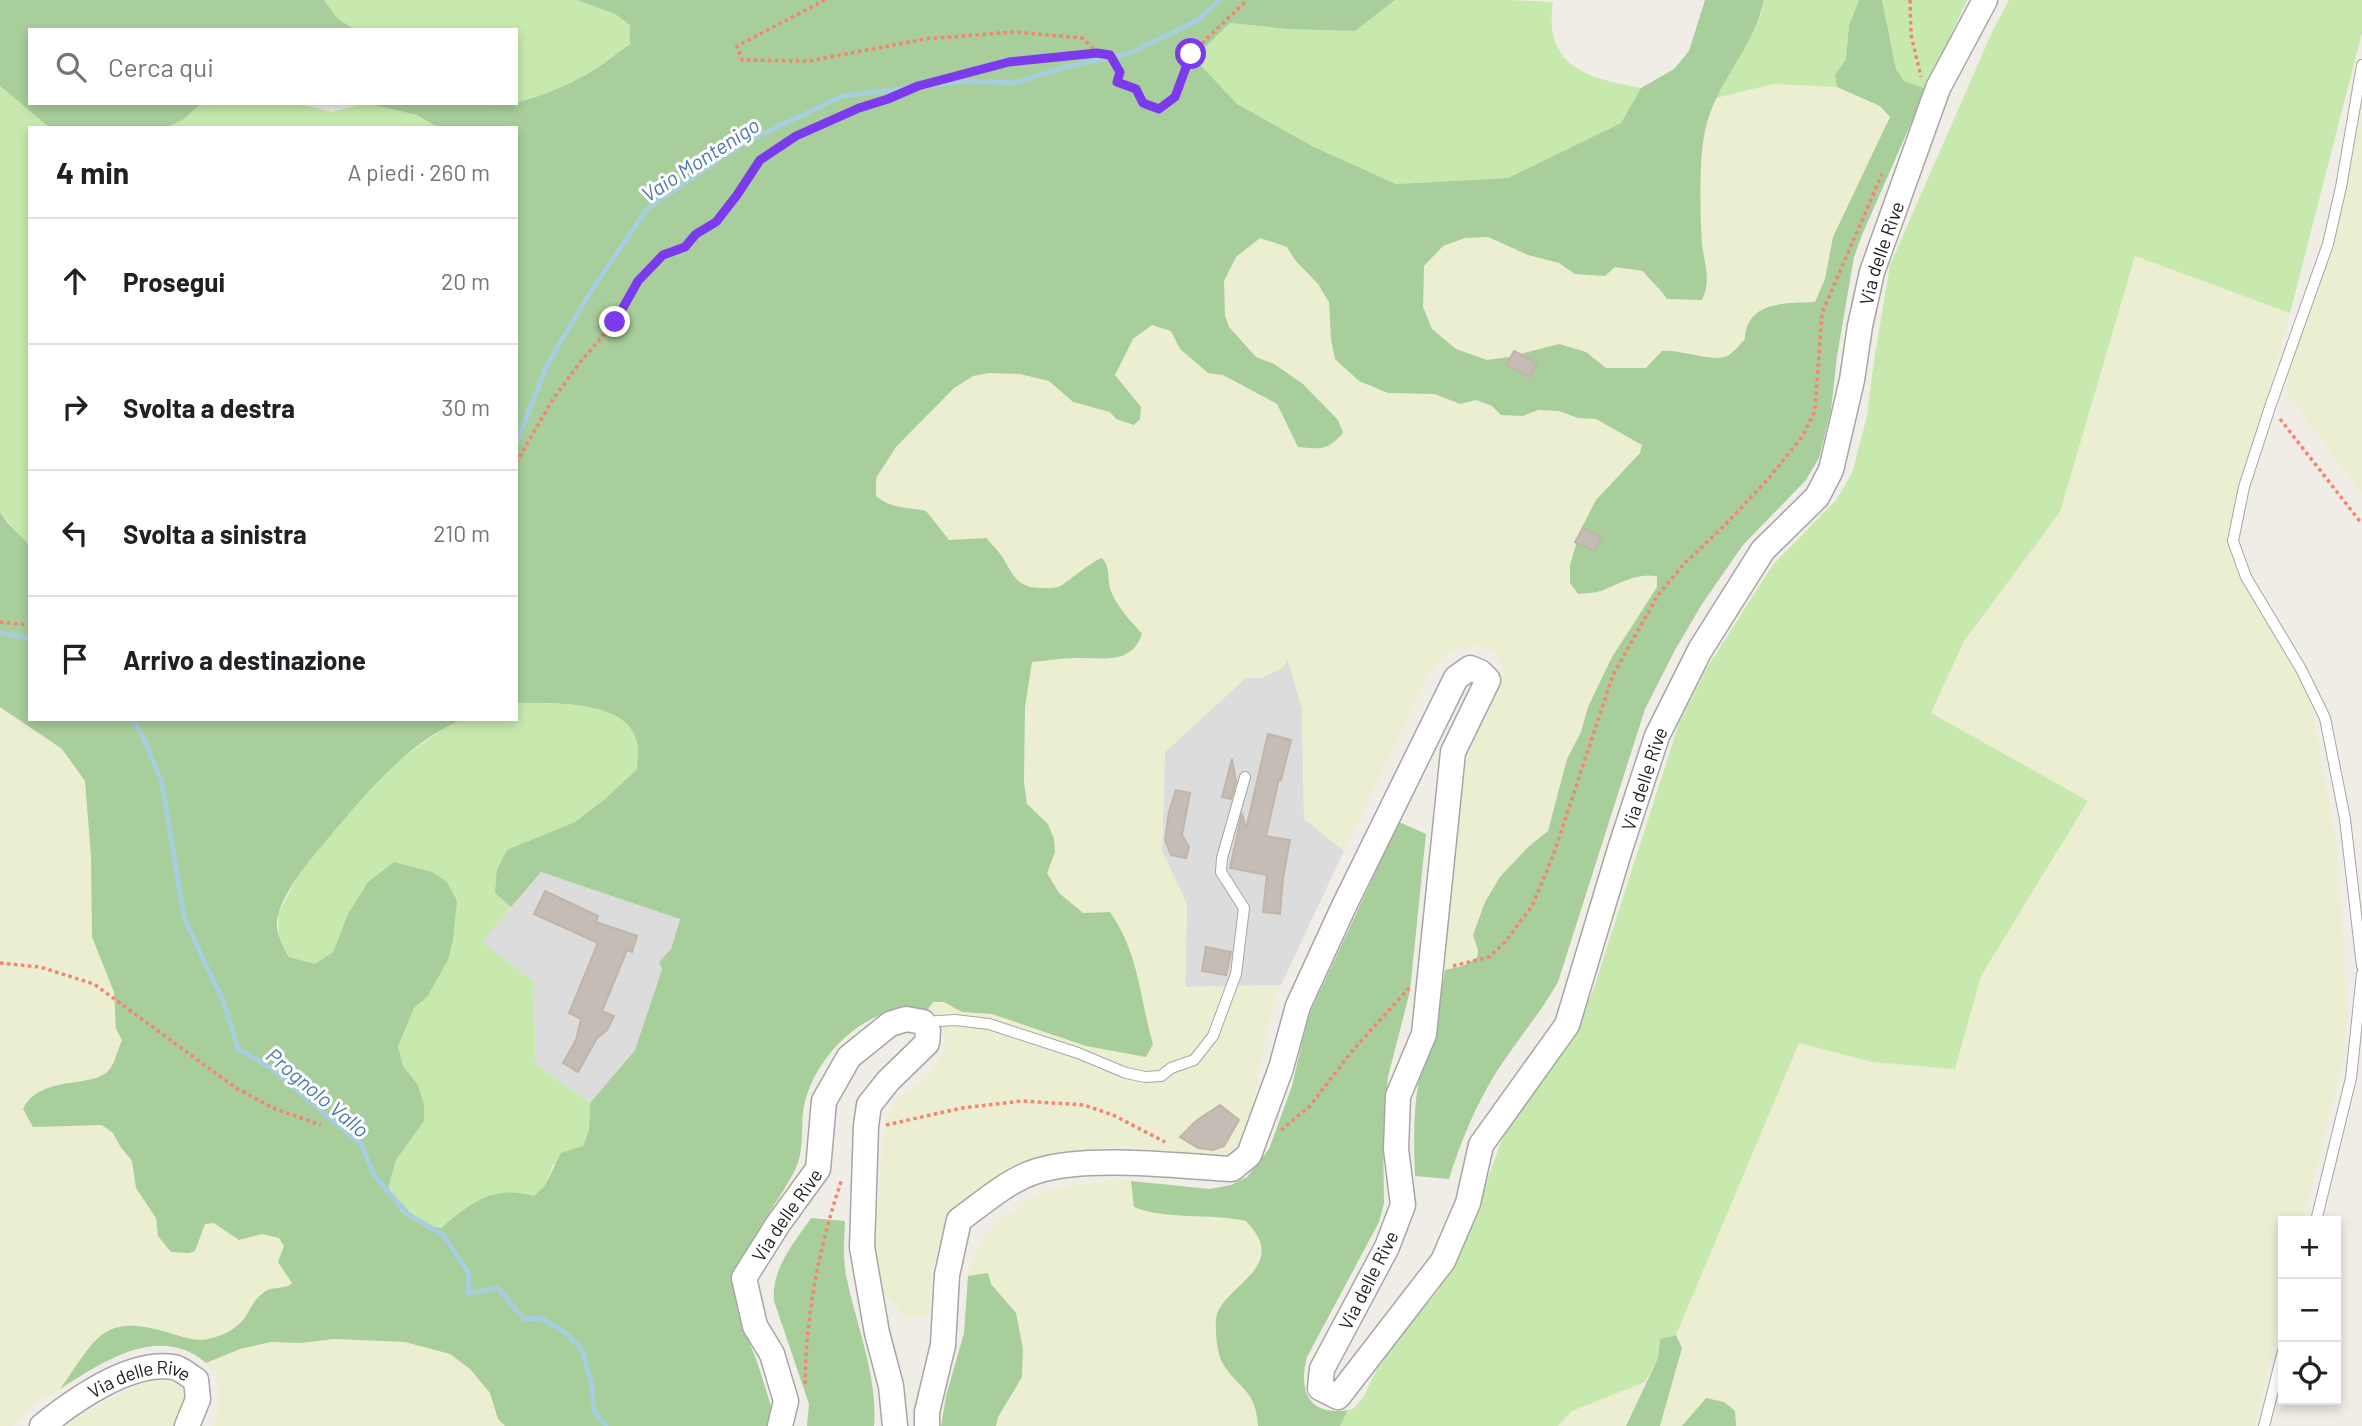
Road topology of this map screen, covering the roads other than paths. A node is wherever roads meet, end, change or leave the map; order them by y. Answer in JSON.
{"nodes":[{"id":1,"x":1984,"y":0,"type":"edge"},
{"id":2,"x":2362,"y":65,"type":"edge"},
{"id":3,"x":1245,"y":777,"type":"dead end"},
{"id":4,"x":2362,"y":966,"type":"edge"},
{"id":5,"x":2362,"y":974,"type":"edge"},
{"id":6,"x":923,"y":1022,"type":"junction"},
{"id":7,"x":2317,"y":1216,"type":"edge"},
{"id":8,"x":2278,"y":1371,"type":"edge"},
{"id":9,"x":42,"y":1426,"type":"edge"},
{"id":10,"x":187,"y":1426,"type":"edge"},
{"id":11,"x":780,"y":1426,"type":"edge"},
{"id":12,"x":895,"y":1426,"type":"edge"},
{"id":13,"x":927,"y":1426,"type":"edge"},
{"id":14,"x":2264,"y":1426,"type":"edge"}],
"edges":[{"from":1,"to":13,"type":"street","name":"Via delle Rive"},
{"from":2,"to":4,"type":"lane"},
{"from":3,"to":6,"type":"lane"},
{"from":5,"to":7,"type":"lane"},
{"from":6,"to":11,"type":"street","name":"Via delle Rive"},
{"from":6,"to":12,"type":"street"},
{"from":8,"to":14,"type":"lane"},
{"from":9,"to":10,"type":"street","name":"Via delle Rive"}]}
